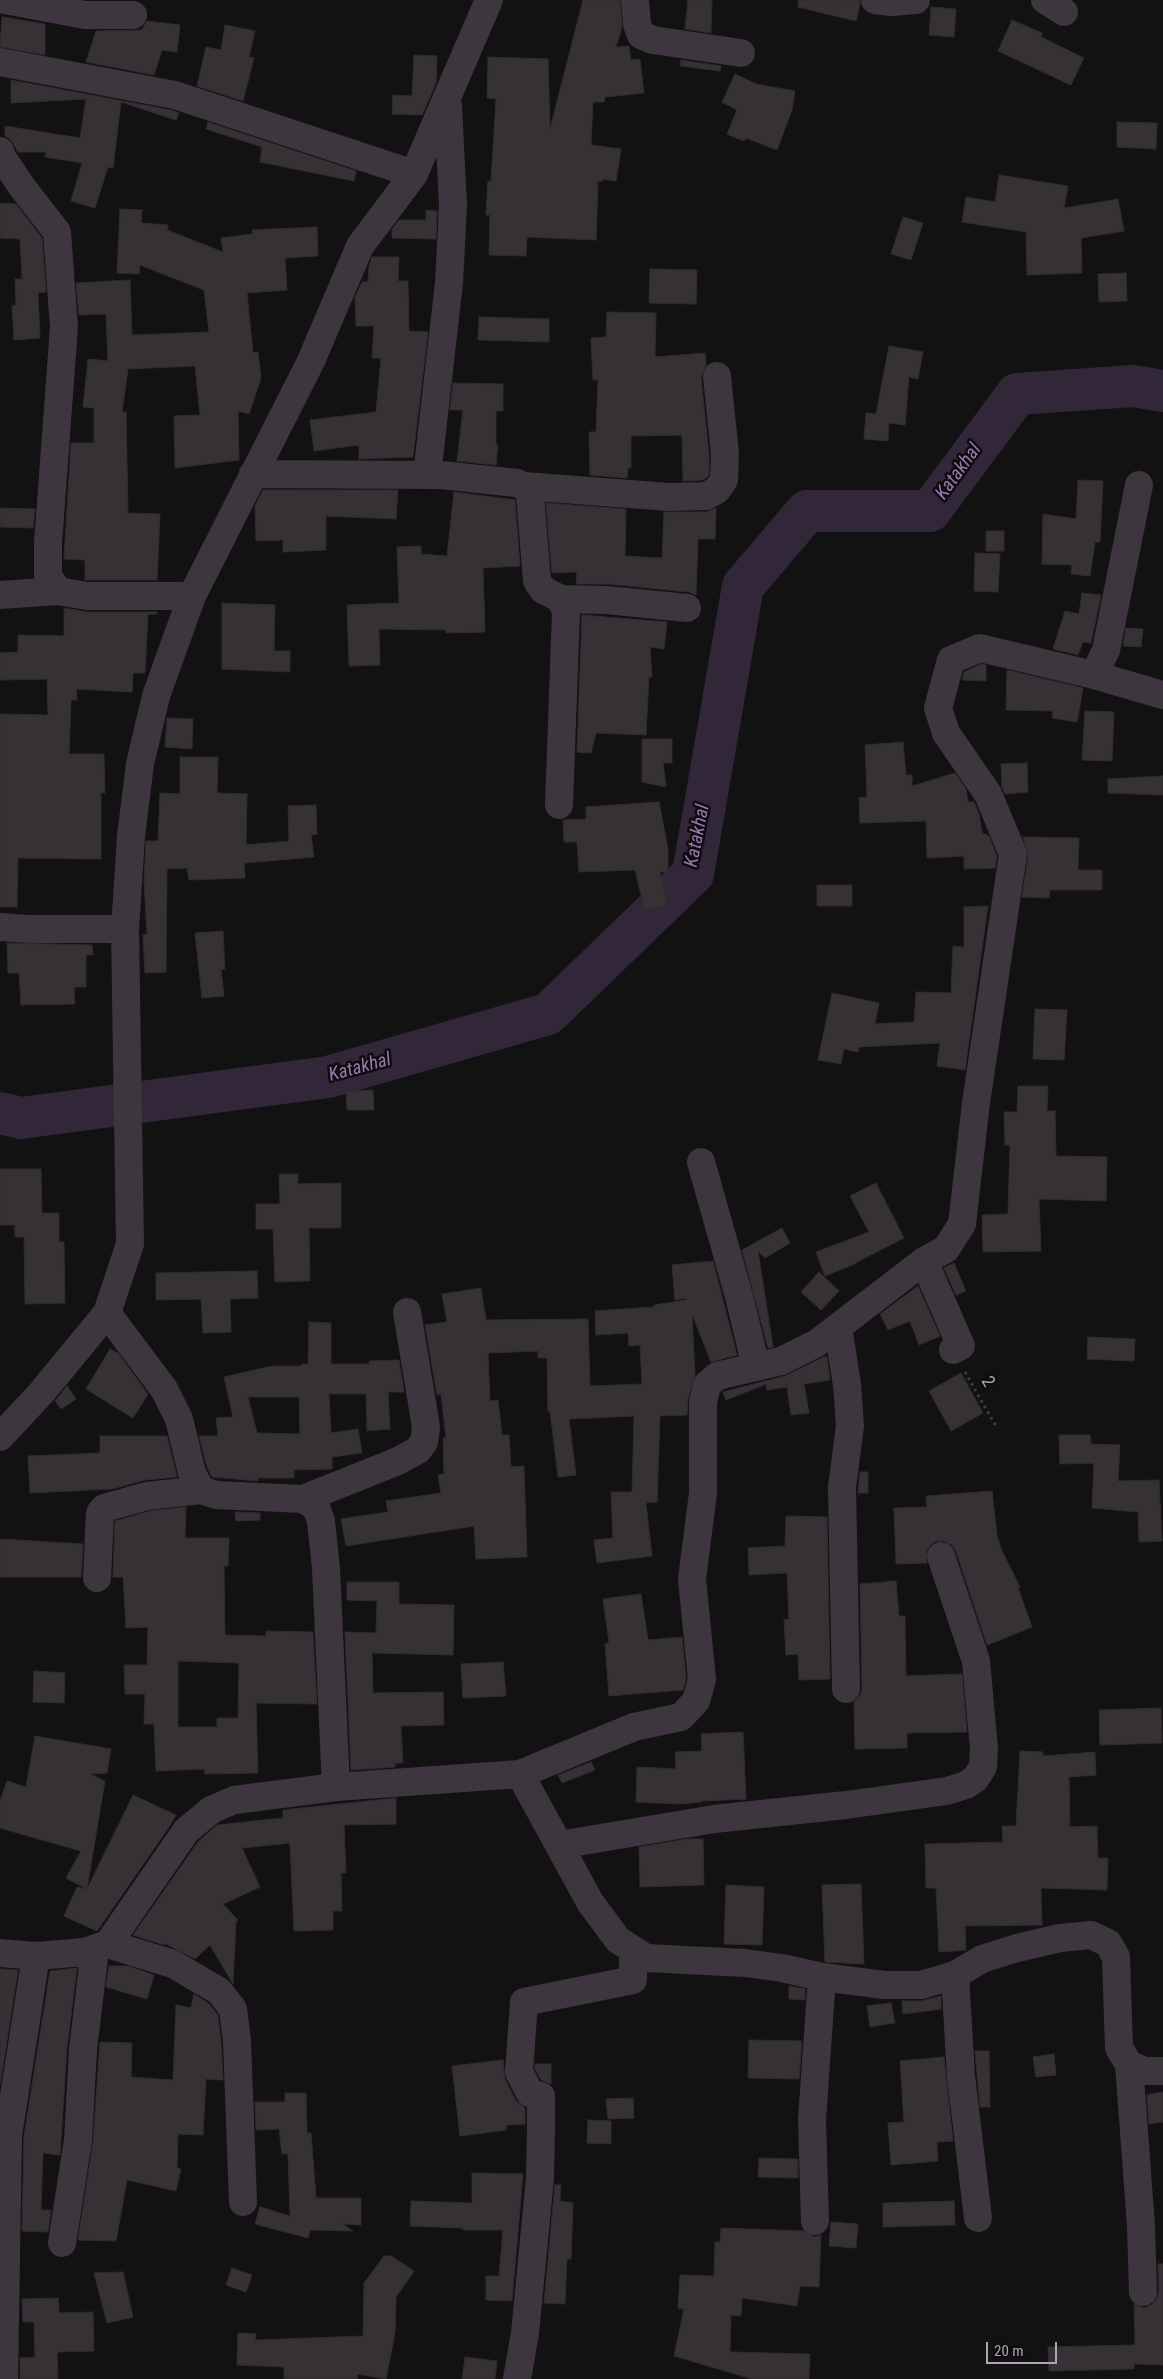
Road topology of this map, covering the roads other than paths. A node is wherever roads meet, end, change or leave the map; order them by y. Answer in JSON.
{"nodes":[{"id":1,"x":5,"y":0,"type":"edge"},
{"id":2,"x":489,"y":0,"type":"edge"},
{"id":3,"x":636,"y":0,"type":"edge"},
{"id":4,"x":875,"y":0,"type":"edge"},
{"id":5,"x":916,"y":0,"type":"edge"},
{"id":6,"x":132,"y":15,"type":"dead end"},
{"id":7,"x":741,"y":53,"type":"dead end"},
{"id":8,"x":0,"y":62,"type":"edge"},
{"id":9,"x":448,"y":100,"type":"junction"},
{"id":10,"x":0,"y":151,"type":"edge"},
{"id":11,"x":414,"y":174,"type":"junction"},
{"id":12,"x":11,"y":189,"type":"edge"},
{"id":13,"x":717,"y":376,"type":"dead end"},
{"id":14,"x":253,"y":474,"type":"junction"},
{"id":15,"x":427,"y":475,"type":"junction"},
{"id":16,"x":1139,"y":485,"type":"dead end"},
{"id":17,"x":524,"y":486,"type":"junction"},
{"id":18,"x":58,"y":591,"type":"junction"},
{"id":19,"x":0,"y":595,"type":"edge"},
{"id":20,"x":192,"y":596,"type":"junction"},
{"id":21,"x":561,"y":599,"type":"junction"},
{"id":22,"x":687,"y":608,"type":"dead end"},
{"id":23,"x":1094,"y":675,"type":"junction"},
{"id":24,"x":1163,"y":695,"type":"edge"},
{"id":25,"x":559,"y":805,"type":"dead end"},
{"id":26,"x":0,"y":927,"type":"edge"},
{"id":27,"x":125,"y":929,"type":"junction"},
{"id":28,"x":701,"y":1162,"type":"dead end"},
{"id":29,"x":924,"y":1261,"type":"junction"},
{"id":30,"x":407,"y":1312,"type":"dead end"},
{"id":31,"x":107,"y":1313,"type":"junction"},
{"id":32,"x":838,"y":1327,"type":"junction"},
{"id":33,"x":953,"y":1350,"type":"road end"},
{"id":34,"x":756,"y":1367,"type":"junction"},
{"id":35,"x":0,"y":1437,"type":"edge"},
{"id":36,"x":201,"y":1490,"type":"junction"},
{"id":37,"x":303,"y":1499,"type":"junction"},
{"id":38,"x":940,"y":1556,"type":"dead end"},
{"id":39,"x":97,"y":1578,"type":"dead end"},
{"id":40,"x":846,"y":1689,"type":"dead end"},
{"id":41,"x":520,"y":1774,"type":"junction"},
{"id":42,"x":336,"y":1787,"type":"junction"},
{"id":43,"x":559,"y":1845,"type":"junction"},
{"id":44,"x":102,"y":1946,"type":"junction"},
{"id":45,"x":633,"y":1950,"type":"junction"},
{"id":46,"x":0,"y":1953,"type":"edge"},
{"id":47,"x":36,"y":1956,"type":"junction"},
{"id":48,"x":955,"y":1975,"type":"junction"},
{"id":49,"x":822,"y":1978,"type":"junction"},
{"id":50,"x":1129,"y":2064,"type":"junction"},
{"id":51,"x":1163,"y":2071,"type":"edge"},
{"id":52,"x":244,"y":2202,"type":"dead end"},
{"id":53,"x":978,"y":2218,"type":"dead end"},
{"id":54,"x":814,"y":2221,"type":"dead end"},
{"id":55,"x":62,"y":2243,"type":"dead end"},
{"id":56,"x":1143,"y":2292,"type":"dead end"},
{"id":57,"x":4,"y":2379,"type":"edge"},
{"id":58,"x":517,"y":2379,"type":"edge"}],
"edges":[{"from":1,"to":6,"type":"street"},
{"from":2,"to":9,"type":"street"},
{"from":3,"to":7,"type":"street"},
{"from":4,"to":5,"type":"street"},
{"from":8,"to":11,"type":"street"},
{"from":9,"to":11,"type":"street"},
{"from":9,"to":15,"type":"street"},
{"from":10,"to":12,"type":"street"},
{"from":11,"to":14,"type":"street"},
{"from":12,"to":18,"type":"street"},
{"from":13,"to":17,"type":"street"},
{"from":14,"to":15,"type":"street"},
{"from":14,"to":20,"type":"street"},
{"from":15,"to":17,"type":"street"},
{"from":16,"to":23,"type":"street"},
{"from":17,"to":21,"type":"street"},
{"from":18,"to":19,"type":"street"},
{"from":18,"to":20,"type":"street"},
{"from":20,"to":27,"type":"street"},
{"from":21,"to":22,"type":"street"},
{"from":21,"to":25,"type":"street"},
{"from":23,"to":24,"type":"street"},
{"from":23,"to":29,"type":"street"},
{"from":26,"to":27,"type":"street"},
{"from":27,"to":31,"type":"street"},
{"from":28,"to":34,"type":"street"},
{"from":29,"to":32,"type":"street"},
{"from":29,"to":33,"type":"street"},
{"from":30,"to":37,"type":"street"},
{"from":31,"to":35,"type":"street"},
{"from":31,"to":36,"type":"street"},
{"from":32,"to":34,"type":"street"},
{"from":32,"to":40,"type":"street"},
{"from":34,"to":41,"type":"street"},
{"from":36,"to":37,"type":"street"},
{"from":36,"to":39,"type":"street"},
{"from":37,"to":42,"type":"street"},
{"from":38,"to":43,"type":"street"},
{"from":41,"to":42,"type":"street"},
{"from":41,"to":43,"type":"street"},
{"from":42,"to":44,"type":"street"},
{"from":43,"to":45,"type":"street"},
{"from":44,"to":47,"type":"street"},
{"from":44,"to":52,"type":"street"},
{"from":44,"to":55,"type":"street"},
{"from":45,"to":49,"type":"street"},
{"from":45,"to":58,"type":"street"},
{"from":46,"to":47,"type":"street"},
{"from":47,"to":57,"type":"street"},
{"from":48,"to":49,"type":"street"},
{"from":48,"to":50,"type":"street"},
{"from":48,"to":53,"type":"street"},
{"from":49,"to":54,"type":"street"},
{"from":50,"to":51,"type":"street"},
{"from":50,"to":56,"type":"street"}]}
